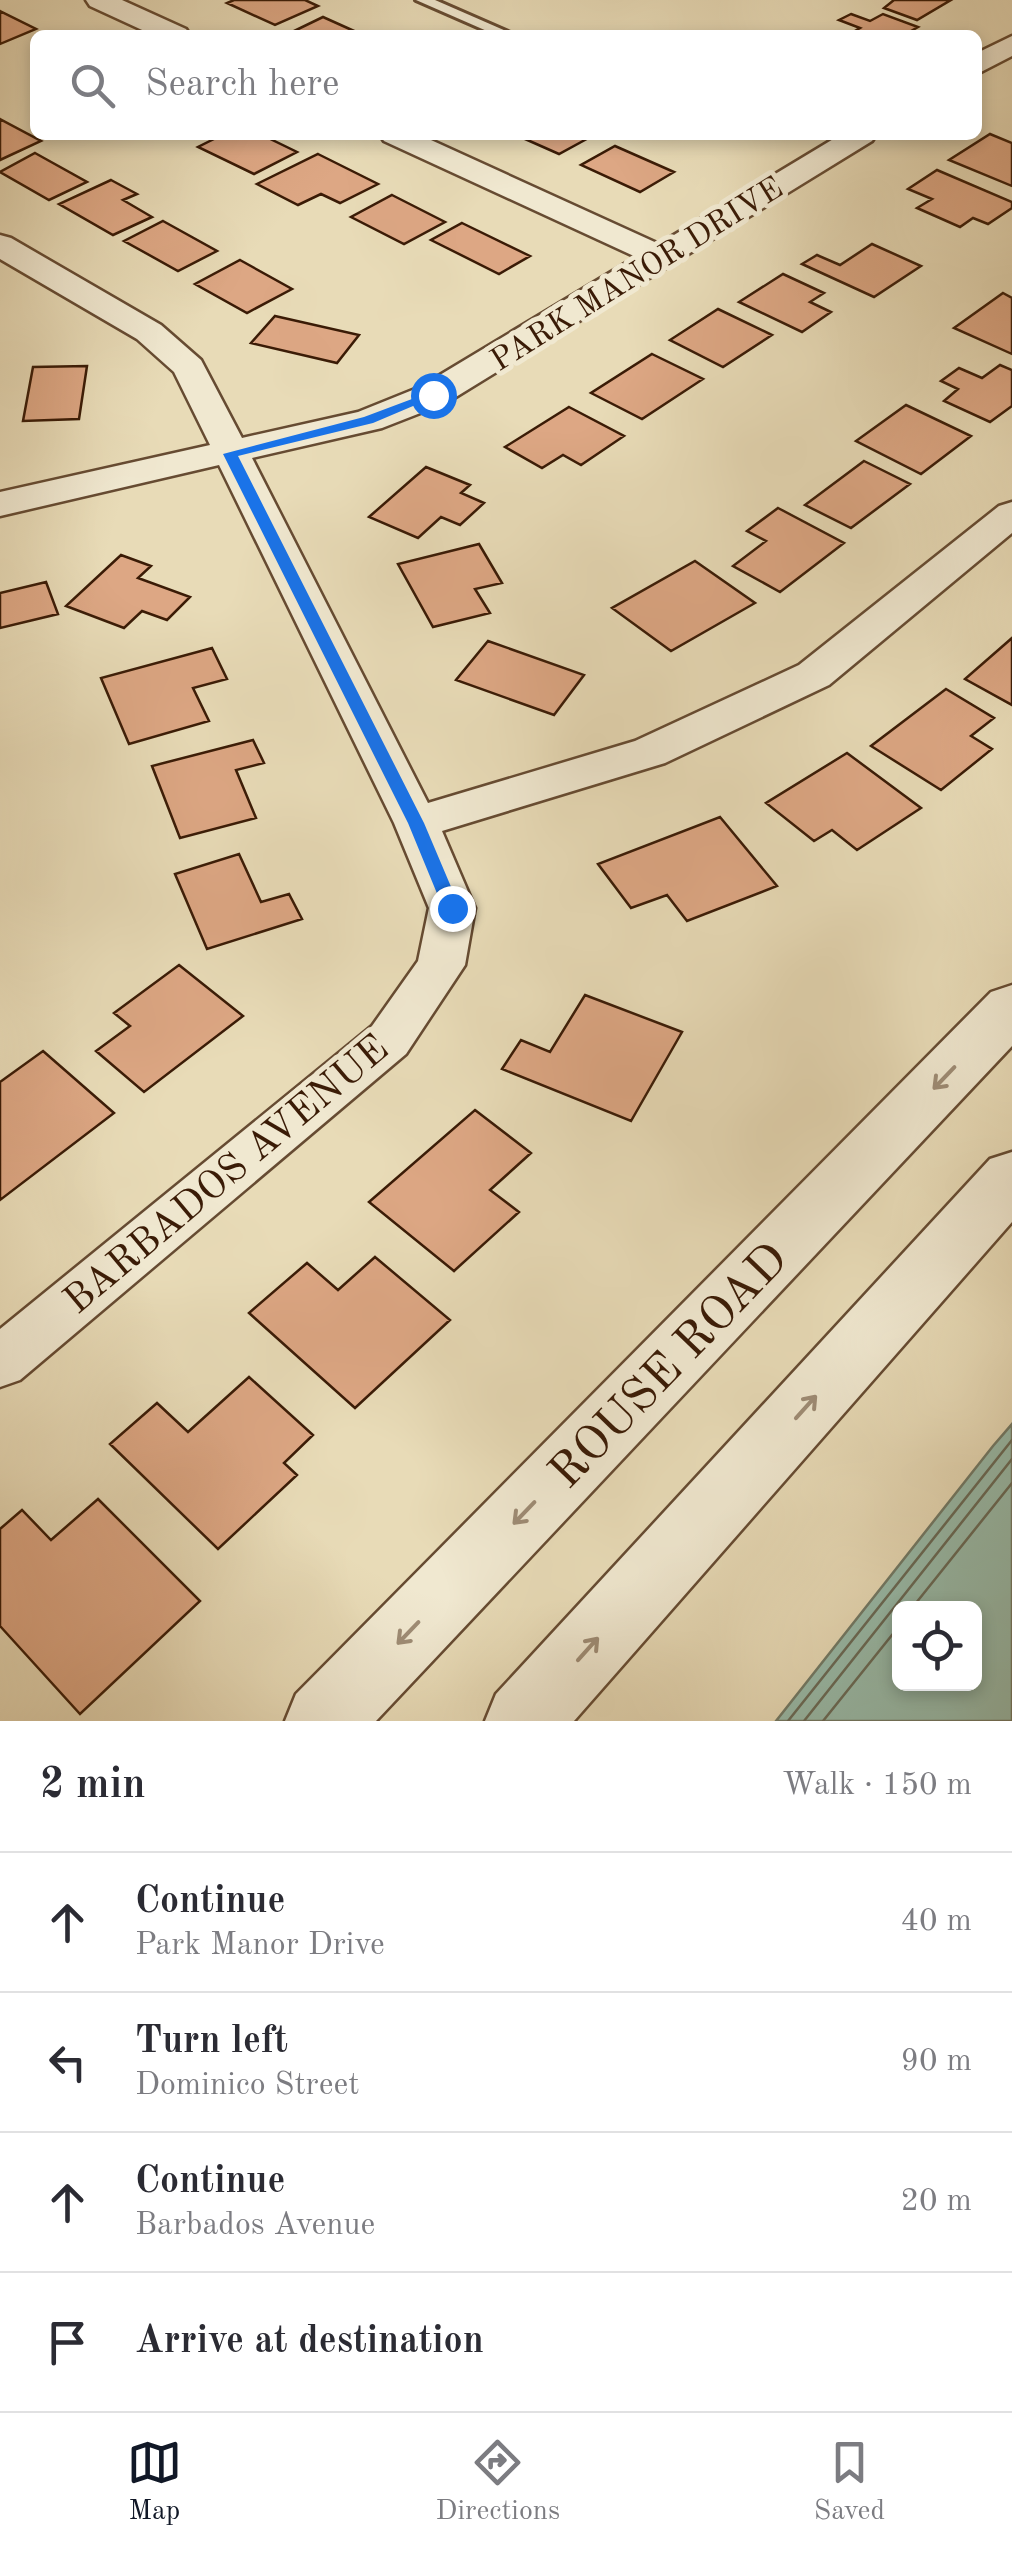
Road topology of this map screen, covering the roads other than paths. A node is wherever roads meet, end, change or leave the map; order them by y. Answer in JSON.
{"nodes":[{"id":1,"x":100,"y":0,"type":"edge"},
{"id":2,"x":422,"y":0,"type":"edge"},
{"id":3,"x":165,"y":30,"type":"edge"},
{"id":4,"x":496,"y":30,"type":"edge"},
{"id":5,"x":1012,"y":44,"type":"edge"},
{"id":6,"x":982,"y":62,"type":"edge"},
{"id":7,"x":406,"y":140,"type":"edge"},
{"id":8,"x":853,"y":140,"type":"edge"},
{"id":9,"x":0,"y":245,"type":"edge"},
{"id":10,"x":660,"y":256,"type":"junction"},
{"id":11,"x":230,"y":454,"type":"junction"},
{"id":12,"x":0,"y":504,"type":"edge"},
{"id":13,"x":1012,"y":514,"type":"edge"},
{"id":14,"x":416,"y":823,"type":"junction"},
{"id":15,"x":1012,"y":1008,"type":"edge"},
{"id":16,"x":1012,"y":1178,"type":"edge"},
{"id":17,"x":0,"y":1362,"type":"edge"},
{"id":18,"x":323,"y":1721,"type":"edge"},
{"id":19,"x":522,"y":1721,"type":"edge"}],
"edges":[{"from":1,"to":3,"type":"street"},
{"from":2,"to":4,"type":"lane"},
{"from":5,"to":6,"type":"street"},
{"from":7,"to":10,"type":"street"},
{"from":8,"to":10,"type":"street","name":"PARK MANOR DRIVE"},
{"from":9,"to":11,"type":"street","name":"BARBADOS AVENUE"},
{"from":10,"to":11,"type":"street","name":"PARK MANOR DRIVE"},
{"from":11,"to":12,"type":"street","name":"PARK MANOR DRIVE"},
{"from":11,"to":14,"type":"street","name":"BARBADOS AVENUE"},
{"from":13,"to":14,"type":"street"},
{"from":14,"to":17,"type":"street","name":"BARBADOS AVENUE"},
{"from":15,"to":18,"type":"street","name":"ROUSE ROAD","one_way":true},
{"from":19,"to":16,"type":"street","one_way":true}]}
